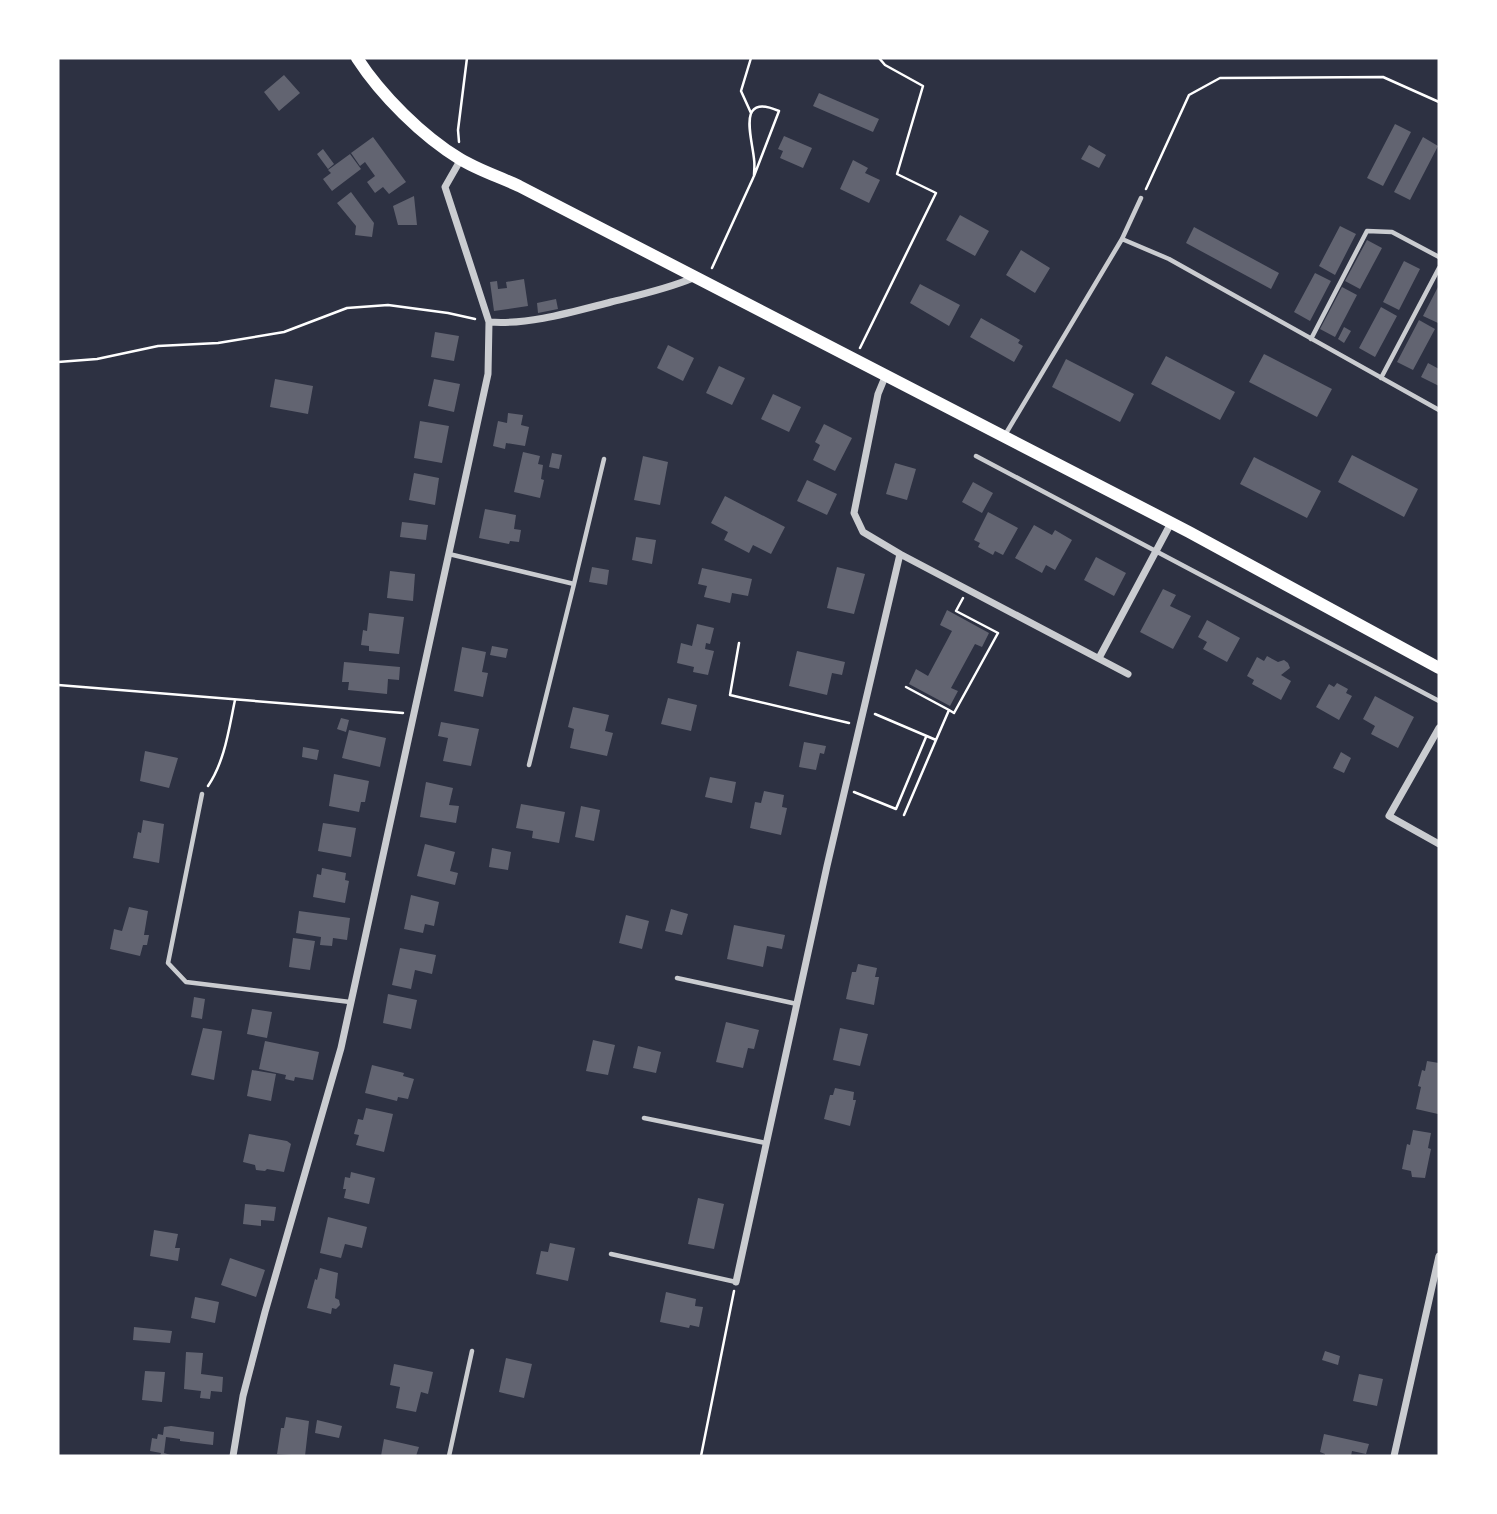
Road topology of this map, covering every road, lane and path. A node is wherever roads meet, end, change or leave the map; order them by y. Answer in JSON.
{"nodes":[{"id":1,"x":357,"y":58,"type":"edge"},
{"id":2,"x":467,"y":58,"type":"edge"},
{"id":3,"x":751,"y":58,"type":"edge"},
{"id":4,"x":879,"y":58,"type":"edge"},
{"id":5,"x":1439,"y":102,"type":"edge"},
{"id":6,"x":751,"y":113,"type":"junction"},
{"id":7,"x":461,"y":159,"type":"junction"},
{"id":8,"x":754,"y":176,"type":"junction"},
{"id":9,"x":1141,"y":198,"type":"joint"},
{"id":10,"x":1122,"y":239,"type":"junction"},
{"id":11,"x":1439,"y":257,"type":"edge"},
{"id":12,"x":1439,"y":268,"type":"edge"},
{"id":13,"x":699,"y":281,"type":"junction"},
{"id":14,"x":489,"y":322,"type":"junction"},
{"id":15,"x":1311,"y":338,"type":"junction"},
{"id":16,"x":853,"y":360,"type":"junction"},
{"id":17,"x":58,"y":362,"type":"edge"},
{"id":18,"x":885,"y":377,"type":"junction"},
{"id":19,"x":1381,"y":378,"type":"junction"},
{"id":20,"x":1439,"y":410,"type":"edge"},
{"id":21,"x":1003,"y":438,"type":"junction"},
{"id":22,"x":976,"y":456,"type":"dead end"},
{"id":23,"x":604,"y":459,"type":"dead end"},
{"id":24,"x":1171,"y":523,"type":"junction"},
{"id":25,"x":1156,"y":551,"type":"junction"},
{"id":26,"x":448,"y":554,"type":"junction"},
{"id":27,"x":900,"y":554,"type":"junction"},
{"id":28,"x":574,"y":584,"type":"junction"},
{"id":29,"x":968,"y":589,"type":"junction"},
{"id":30,"x":739,"y":643,"type":"dead end"},
{"id":31,"x":1099,"y":658,"type":"junction"},
{"id":32,"x":1439,"y":668,"type":"edge"},
{"id":33,"x":1128,"y":674,"type":"dead end"},
{"id":34,"x":58,"y":685,"type":"edge"},
{"id":35,"x":906,"y":687,"type":"dead end"},
{"id":36,"x":235,"y":700,"type":"junction"},
{"id":37,"x":1439,"y":701,"type":"edge"},
{"id":38,"x":863,"y":708,"type":"junction"},
{"id":39,"x":949,"y":710,"type":"junction"},
{"id":40,"x":414,"y":714,"type":"junction"},
{"id":41,"x":859,"y":725,"type":"junction"},
{"id":42,"x":1439,"y":728,"type":"edge"},
{"id":43,"x":927,"y":737,"type":"junction"},
{"id":44,"x":936,"y":740,"type":"junction"},
{"id":45,"x":529,"y":765,"type":"dead end"},
{"id":46,"x":845,"y":788,"type":"junction"},
{"id":47,"x":202,"y":794,"type":"joint"},
{"id":48,"x":904,"y":815,"type":"dead end"},
{"id":49,"x":1439,"y":844,"type":"edge"},
{"id":50,"x":677,"y":978,"type":"dead end"},
{"id":51,"x":350,"y":1002,"type":"junction"},
{"id":52,"x":797,"y":1004,"type":"junction"},
{"id":53,"x":644,"y":1118,"type":"dead end"},
{"id":54,"x":766,"y":1143,"type":"junction"},
{"id":55,"x":611,"y":1254,"type":"dead end"},
{"id":56,"x":1439,"y":1256,"type":"edge"},
{"id":57,"x":736,"y":1282,"type":"junction"},
{"id":58,"x":1435,"y":1295,"type":"edge"},
{"id":59,"x":472,"y":1351,"type":"dead end"},
{"id":60,"x":233,"y":1456,"type":"edge"},
{"id":61,"x":449,"y":1456,"type":"edge"},
{"id":62,"x":701,"y":1456,"type":"edge"},
{"id":63,"x":1394,"y":1456,"type":"edge"}],
"edges":[{"from":1,"to":7,"type":"main road"},
{"from":2,"to":7,"type":"path"},
{"from":3,"to":6,"type":"path"},
{"from":4,"to":16,"type":"path"},
{"from":5,"to":9,"type":"path"},
{"from":6,"to":8,"type":"path"},
{"from":6,"to":8,"type":"path"},
{"from":7,"to":13,"type":"main road"},
{"from":7,"to":14,"type":"street"},
{"from":8,"to":13,"type":"path"},
{"from":9,"to":10,"type":"lane"},
{"from":10,"to":15,"type":"lane"},
{"from":10,"to":21,"type":"lane"},
{"from":11,"to":15,"type":"lane"},
{"from":12,"to":19,"type":"lane"},
{"from":13,"to":14,"type":"street"},
{"from":13,"to":16,"type":"main road"},
{"from":14,"to":17,"type":"path"},
{"from":14,"to":26,"type":"street"},
{"from":15,"to":19,"type":"lane"},
{"from":16,"to":18,"type":"main road"},
{"from":18,"to":21,"type":"main road"},
{"from":18,"to":27,"type":"street"},
{"from":19,"to":20,"type":"lane"},
{"from":21,"to":24,"type":"main road"},
{"from":22,"to":25,"type":"lane"},
{"from":23,"to":28,"type":"lane"},
{"from":24,"to":25,"type":"street"},
{"from":24,"to":32,"type":"main road"},
{"from":25,"to":31,"type":"street"},
{"from":25,"to":37,"type":"lane"},
{"from":26,"to":28,"type":"lane"},
{"from":26,"to":40,"type":"street"},
{"from":27,"to":29,"type":"street"},
{"from":27,"to":38,"type":"street"},
{"from":28,"to":45,"type":"lane"},
{"from":29,"to":31,"type":"street"},
{"from":29,"to":39,"type":"path"},
{"from":30,"to":41,"type":"path"},
{"from":31,"to":33,"type":"street"},
{"from":34,"to":36,"type":"path"},
{"from":35,"to":39,"type":"path"},
{"from":36,"to":40,"type":"path"},
{"from":36,"to":47,"type":"path"},
{"from":38,"to":41,"type":"street"},
{"from":38,"to":43,"type":"path"},
{"from":39,"to":44,"type":"path"},
{"from":40,"to":51,"type":"street"},
{"from":41,"to":46,"type":"street"},
{"from":42,"to":49,"type":"street"},
{"from":43,"to":44,"type":"path"},
{"from":43,"to":46,"type":"path"},
{"from":44,"to":48,"type":"path"},
{"from":46,"to":52,"type":"street"},
{"from":47,"to":51,"type":"lane"},
{"from":50,"to":52,"type":"lane"},
{"from":51,"to":60,"type":"street"},
{"from":52,"to":54,"type":"street"},
{"from":53,"to":54,"type":"lane"},
{"from":54,"to":57,"type":"street"},
{"from":55,"to":57,"type":"lane"},
{"from":56,"to":58,"type":"street"},
{"from":57,"to":62,"type":"path"},
{"from":58,"to":63,"type":"street"},
{"from":59,"to":61,"type":"lane"}]}
